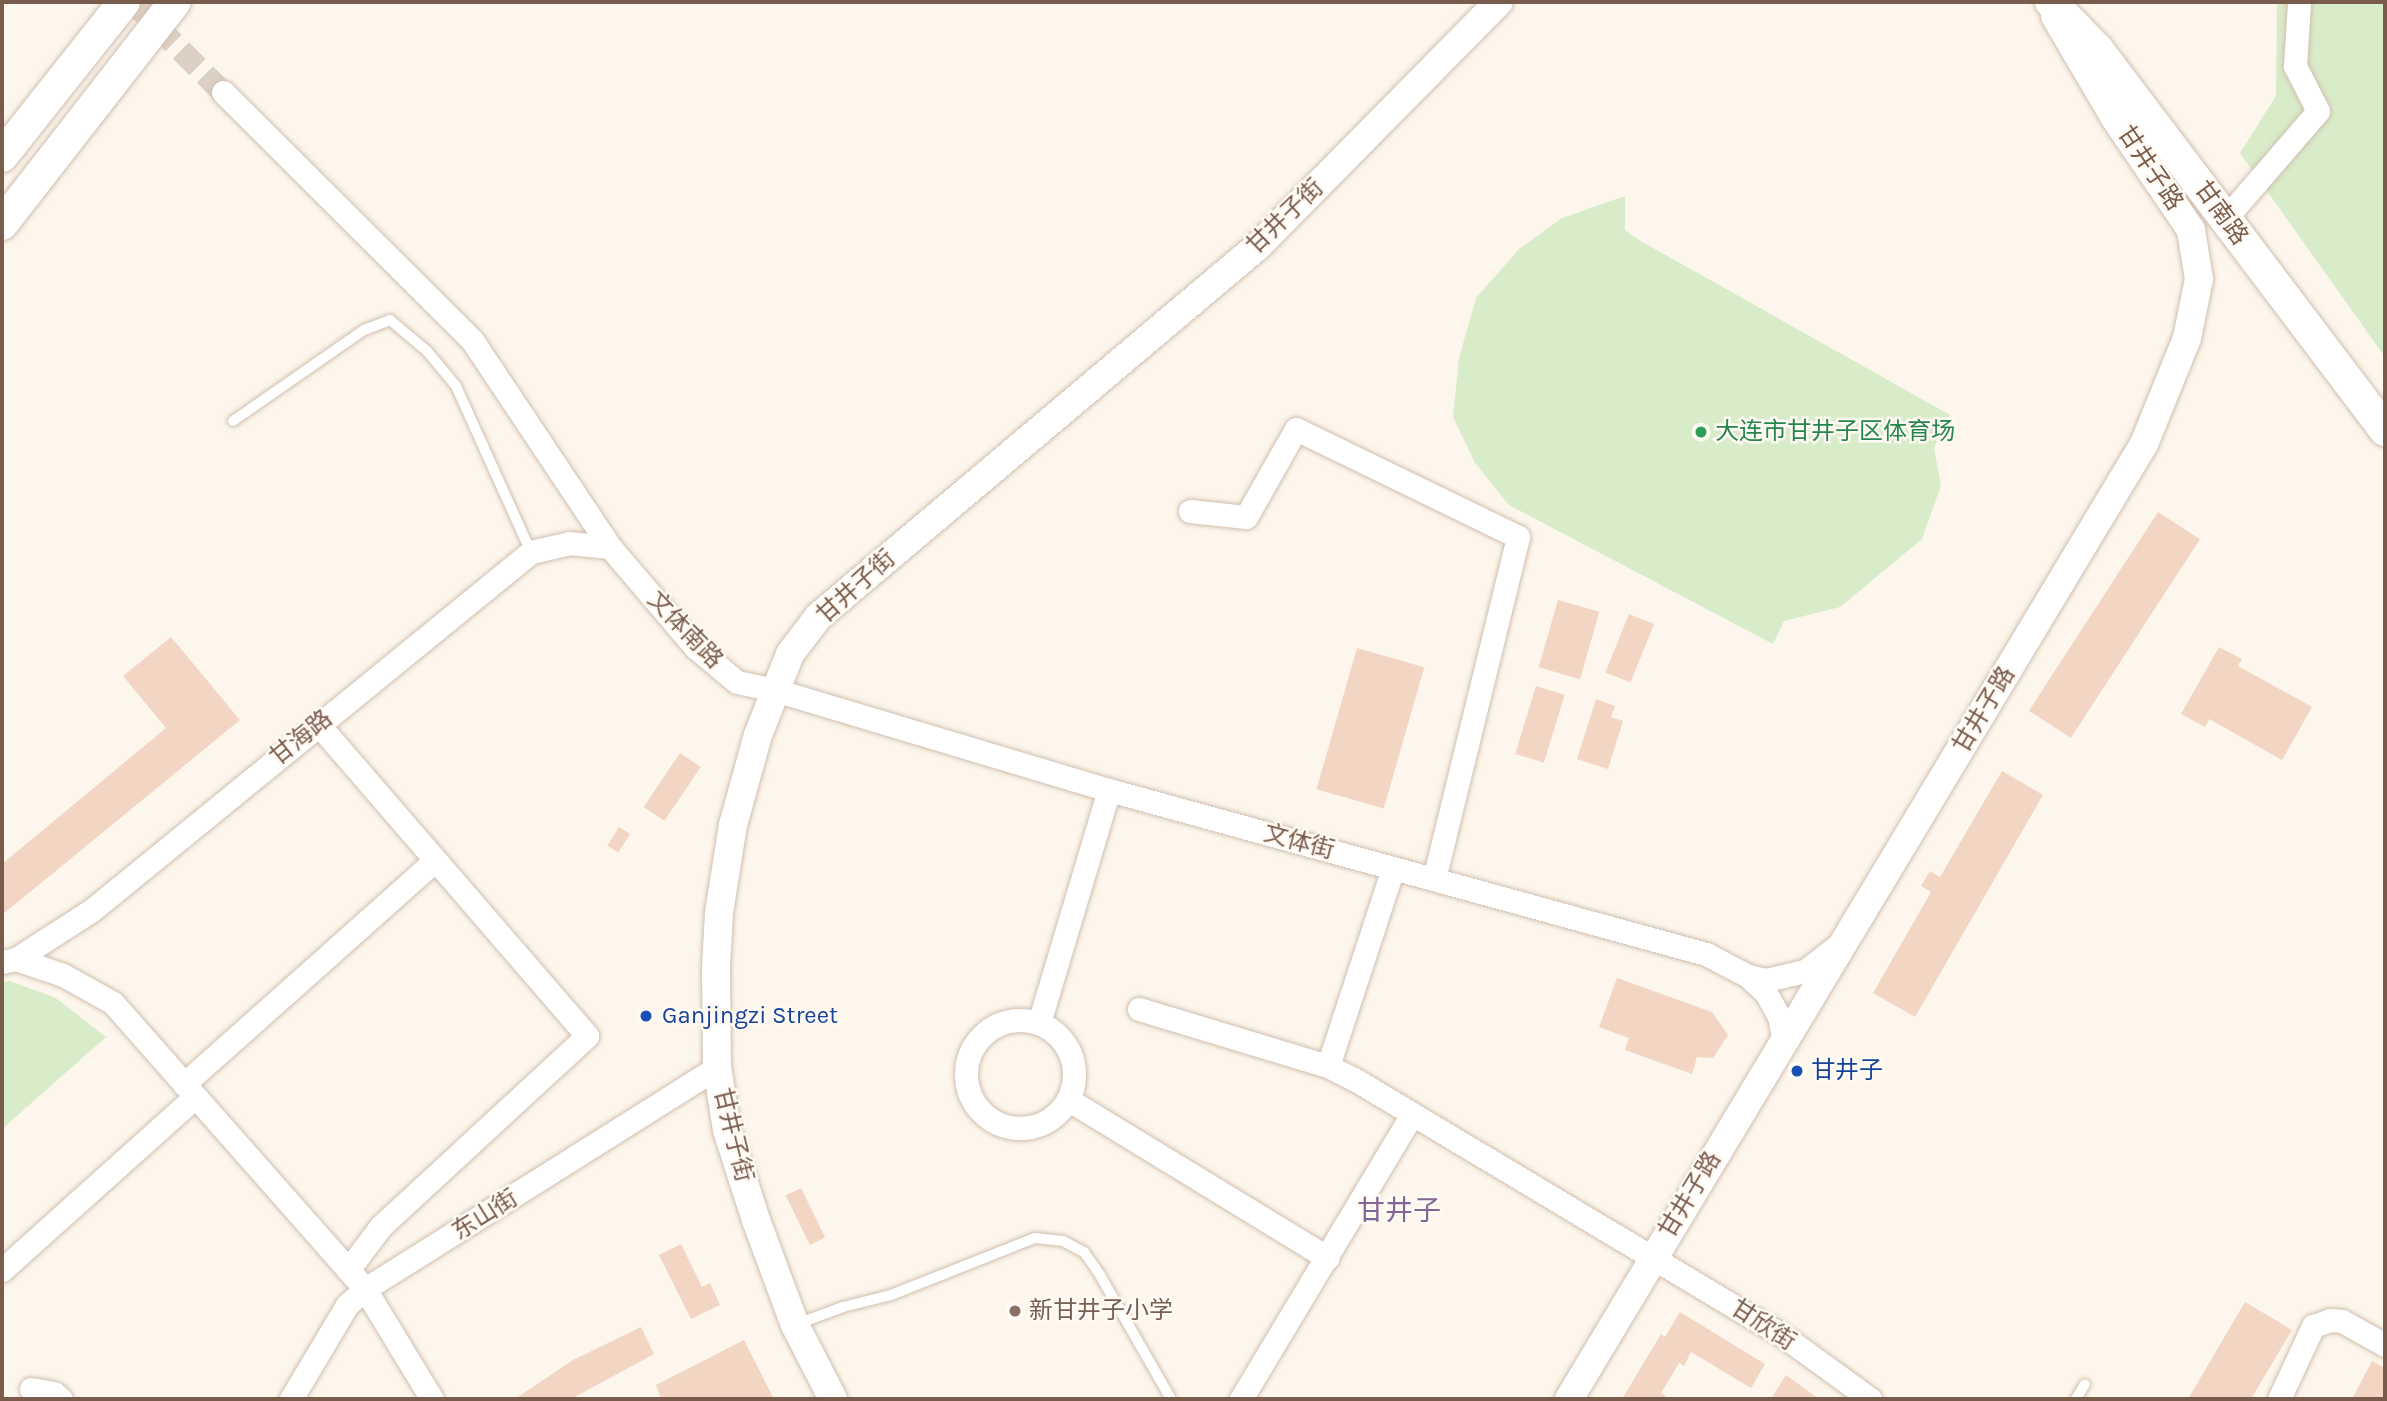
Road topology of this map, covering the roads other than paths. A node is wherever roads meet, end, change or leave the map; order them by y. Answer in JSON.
{"nodes":[{"id":1,"x":124,"y":2,"type":"edge"},
{"id":2,"x":175,"y":2,"type":"edge"},
{"id":3,"x":1499,"y":2,"type":"edge"},
{"id":4,"x":2049,"y":2,"type":"edge"},
{"id":5,"x":2299,"y":2,"type":"edge"},
{"id":6,"x":223,"y":92,"type":"tunnel mouth"},
{"id":7,"x":2,"y":156,"type":"edge"},
{"id":8,"x":2224,"y":220,"type":"junction"},
{"id":9,"x":2,"y":224,"type":"edge"},
{"id":10,"x":233,"y":421,"type":"dead end"},
{"id":11,"x":2385,"y":430,"type":"edge"},
{"id":12,"x":1190,"y":511,"type":"dead end"},
{"id":13,"x":610,"y":547,"type":"junction"},
{"id":14,"x":531,"y":552,"type":"junction"},
{"id":15,"x":775,"y":690,"type":"junction"},
{"id":16,"x":318,"y":724,"type":"junction"},
{"id":17,"x":1109,"y":790,"type":"junction"},
{"id":18,"x":435,"y":860,"type":"junction"},
{"id":19,"x":1393,"y":868,"type":"junction"},
{"id":20,"x":1434,"y":879,"type":"junction"},
{"id":21,"x":1848,"y":935,"type":"junction"},
{"id":22,"x":9,"y":961,"type":"edge"},
{"id":23,"x":1748,"y":976,"type":"junction"},
{"id":24,"x":1139,"y":1009,"type":"dead end"},
{"id":25,"x":1039,"y":1023,"type":"junction"},
{"id":26,"x":1784,"y":1041,"type":"junction"},
{"id":27,"x":1328,"y":1066,"type":"junction"},
{"id":28,"x":717,"y":1067,"type":"junction"},
{"id":29,"x":190,"y":1090,"type":"junction"},
{"id":30,"x":1069,"y":1100,"type":"junction"},
{"id":31,"x":1412,"y":1114,"type":"junction"},
{"id":32,"x":1653,"y":1256,"type":"junction"},
{"id":33,"x":1328,"y":1258,"type":"junction"},
{"id":34,"x":2,"y":1270,"type":"edge"},
{"id":35,"x":348,"y":1270,"type":"junction"},
{"id":36,"x":365,"y":1289,"type":"junction"},
{"id":37,"x":795,"y":1325,"type":"junction"},
{"id":38,"x":2385,"y":1345,"type":"edge"},
{"id":39,"x":2085,"y":1384,"type":"dead end"},
{"id":40,"x":31,"y":1390,"type":"dead end"},
{"id":41,"x":61,"y":1399,"type":"edge"},
{"id":42,"x":291,"y":1399,"type":"edge"},
{"id":43,"x":432,"y":1399,"type":"edge"},
{"id":44,"x":833,"y":1399,"type":"edge"},
{"id":45,"x":1171,"y":1399,"type":"edge"},
{"id":46,"x":1241,"y":1399,"type":"edge"},
{"id":47,"x":1569,"y":1399,"type":"edge"},
{"id":48,"x":1870,"y":1399,"type":"edge"},
{"id":49,"x":2076,"y":1399,"type":"edge"},
{"id":50,"x":2279,"y":1399,"type":"edge"}],
"edges":[{"from":1,"to":7,"type":"main road"},
{"from":2,"to":9,"type":"main road"},
{"from":3,"to":15,"type":"street","name":"甘井子街"},
{"from":4,"to":8,"type":"main road","name":"甘南路"},
{"from":4,"to":21,"type":"street","name":"甘井子路"},
{"from":5,"to":8,"type":"street"},
{"from":6,"to":13,"type":"street","name":"文体南路"},
{"from":8,"to":11,"type":"main road","name":"甘南路"},
{"from":10,"to":14,"type":"lane"},
{"from":12,"to":20,"type":"street"},
{"from":13,"to":14,"type":"street","name":"甘海路"},
{"from":13,"to":15,"type":"street","name":"文体南路"},
{"from":14,"to":16,"type":"street","name":"甘海路"},
{"from":15,"to":17,"type":"street","name":"文体街"},
{"from":15,"to":28,"type":"street","name":"甘井子街"},
{"from":16,"to":18,"type":"street"},
{"from":16,"to":22,"type":"street","name":"甘海路"},
{"from":17,"to":19,"type":"street","name":"文体街"},
{"from":17,"to":25,"type":"street"},
{"from":18,"to":29,"type":"street"},
{"from":18,"to":35,"type":"street"},
{"from":19,"to":20,"type":"street","name":"文体街"},
{"from":19,"to":27,"type":"street"},
{"from":20,"to":23,"type":"street","name":"文体街"},
{"from":21,"to":23,"type":"street"},
{"from":21,"to":26,"type":"street","name":"甘井子路"},
{"from":22,"to":29,"type":"street"},
{"from":23,"to":26,"type":"street","name":"文体街"},
{"from":24,"to":27,"type":"street","name":"甘欣街"},
{"from":25,"to":30,"type":"street"},
{"from":25,"to":30,"type":"street"},
{"from":26,"to":32,"type":"street","name":"甘井子路"},
{"from":27,"to":31,"type":"street","name":"甘欣街"},
{"from":28,"to":36,"type":"street","name":"东山街"},
{"from":28,"to":37,"type":"street","name":"甘井子街"},
{"from":29,"to":34,"type":"street"},
{"from":29,"to":35,"type":"street"},
{"from":30,"to":33,"type":"street"},
{"from":31,"to":32,"type":"street","name":"甘欣街"},
{"from":31,"to":33,"type":"street"},
{"from":32,"to":47,"type":"street","name":"甘井子路"},
{"from":32,"to":48,"type":"street","name":"甘欣街"},
{"from":33,"to":46,"type":"street"},
{"from":35,"to":36,"type":"street"},
{"from":36,"to":42,"type":"street","name":"东山街"},
{"from":36,"to":43,"type":"street"},
{"from":37,"to":44,"type":"street","name":"甘井子街"},
{"from":37,"to":45,"type":"lane"},
{"from":38,"to":50,"type":"street"},
{"from":39,"to":49,"type":"lane"},
{"from":40,"to":41,"type":"street"}]}
